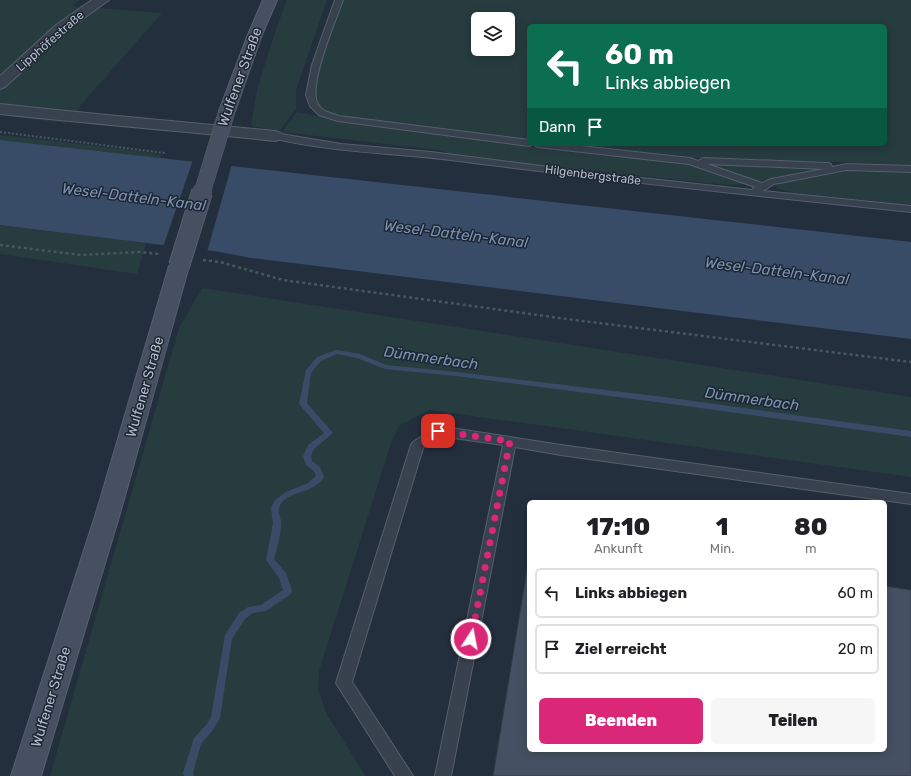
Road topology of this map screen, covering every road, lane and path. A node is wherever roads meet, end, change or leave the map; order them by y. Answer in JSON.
{"nodes":[{"id":1,"x":102,"y":0,"type":"edge"},
{"id":2,"x":270,"y":0,"type":"edge"},
{"id":3,"x":339,"y":0,"type":"edge"},
{"id":4,"x":0,"y":84,"type":"edge"},
{"id":5,"x":0,"y":109,"type":"edge"},
{"id":6,"x":0,"y":132,"type":"edge"},
{"id":7,"x":275,"y":136,"type":"joint"},
{"id":8,"x":527,"y":143,"type":"edge"},
{"id":9,"x":555,"y":146,"type":"edge"},
{"id":10,"x":165,"y":153,"type":"dead end"},
{"id":11,"x":690,"y":161,"type":"junction"},
{"id":12,"x":847,"y":167,"type":"junction"},
{"id":13,"x":911,"y":169,"type":"edge"},
{"id":14,"x":763,"y":187,"type":"junction"},
{"id":15,"x":753,"y":192,"type":"junction"},
{"id":16,"x":911,"y":209,"type":"edge"},
{"id":17,"x":0,"y":246,"type":"edge"},
{"id":18,"x":180,"y":260,"type":"junction"},
{"id":19,"x":911,"y":362,"type":"edge"},
{"id":20,"x":510,"y":441,"type":"junction"},
{"id":21,"x":911,"y":499,"type":"edge"},
{"id":22,"x":26,"y":776,"type":"edge"},
{"id":23,"x":405,"y":776,"type":"edge"},
{"id":24,"x":444,"y":776,"type":"edge"}],
"edges":[{"from":1,"to":4,"type":"street","name":"Lipphöfestraße"},
{"from":2,"to":18,"type":"main road","name":"Wulfener Straße","bridge":true},
{"from":3,"to":8,"type":"lane"},
{"from":5,"to":7,"type":"street"},
{"from":6,"to":10,"type":"path"},
{"from":7,"to":15,"type":"lane","name":"Hilgenbergstraße"},
{"from":9,"to":11,"type":"lane"},
{"from":11,"to":12,"type":"lane"},
{"from":11,"to":14,"type":"lane"},
{"from":12,"to":13,"type":"lane"},
{"from":12,"to":14,"type":"lane"},
{"from":14,"to":15,"type":"lane"},
{"from":15,"to":16,"type":"lane","name":"Hilgenbergstraße"},
{"from":17,"to":18,"type":"path"},
{"from":18,"to":19,"type":"path"},
{"from":18,"to":22,"type":"main road","name":"Wulfener Straße"},
{"from":20,"to":21,"type":"lane"},
{"from":20,"to":23,"type":"lane"},
{"from":20,"to":24,"type":"lane"}]}
